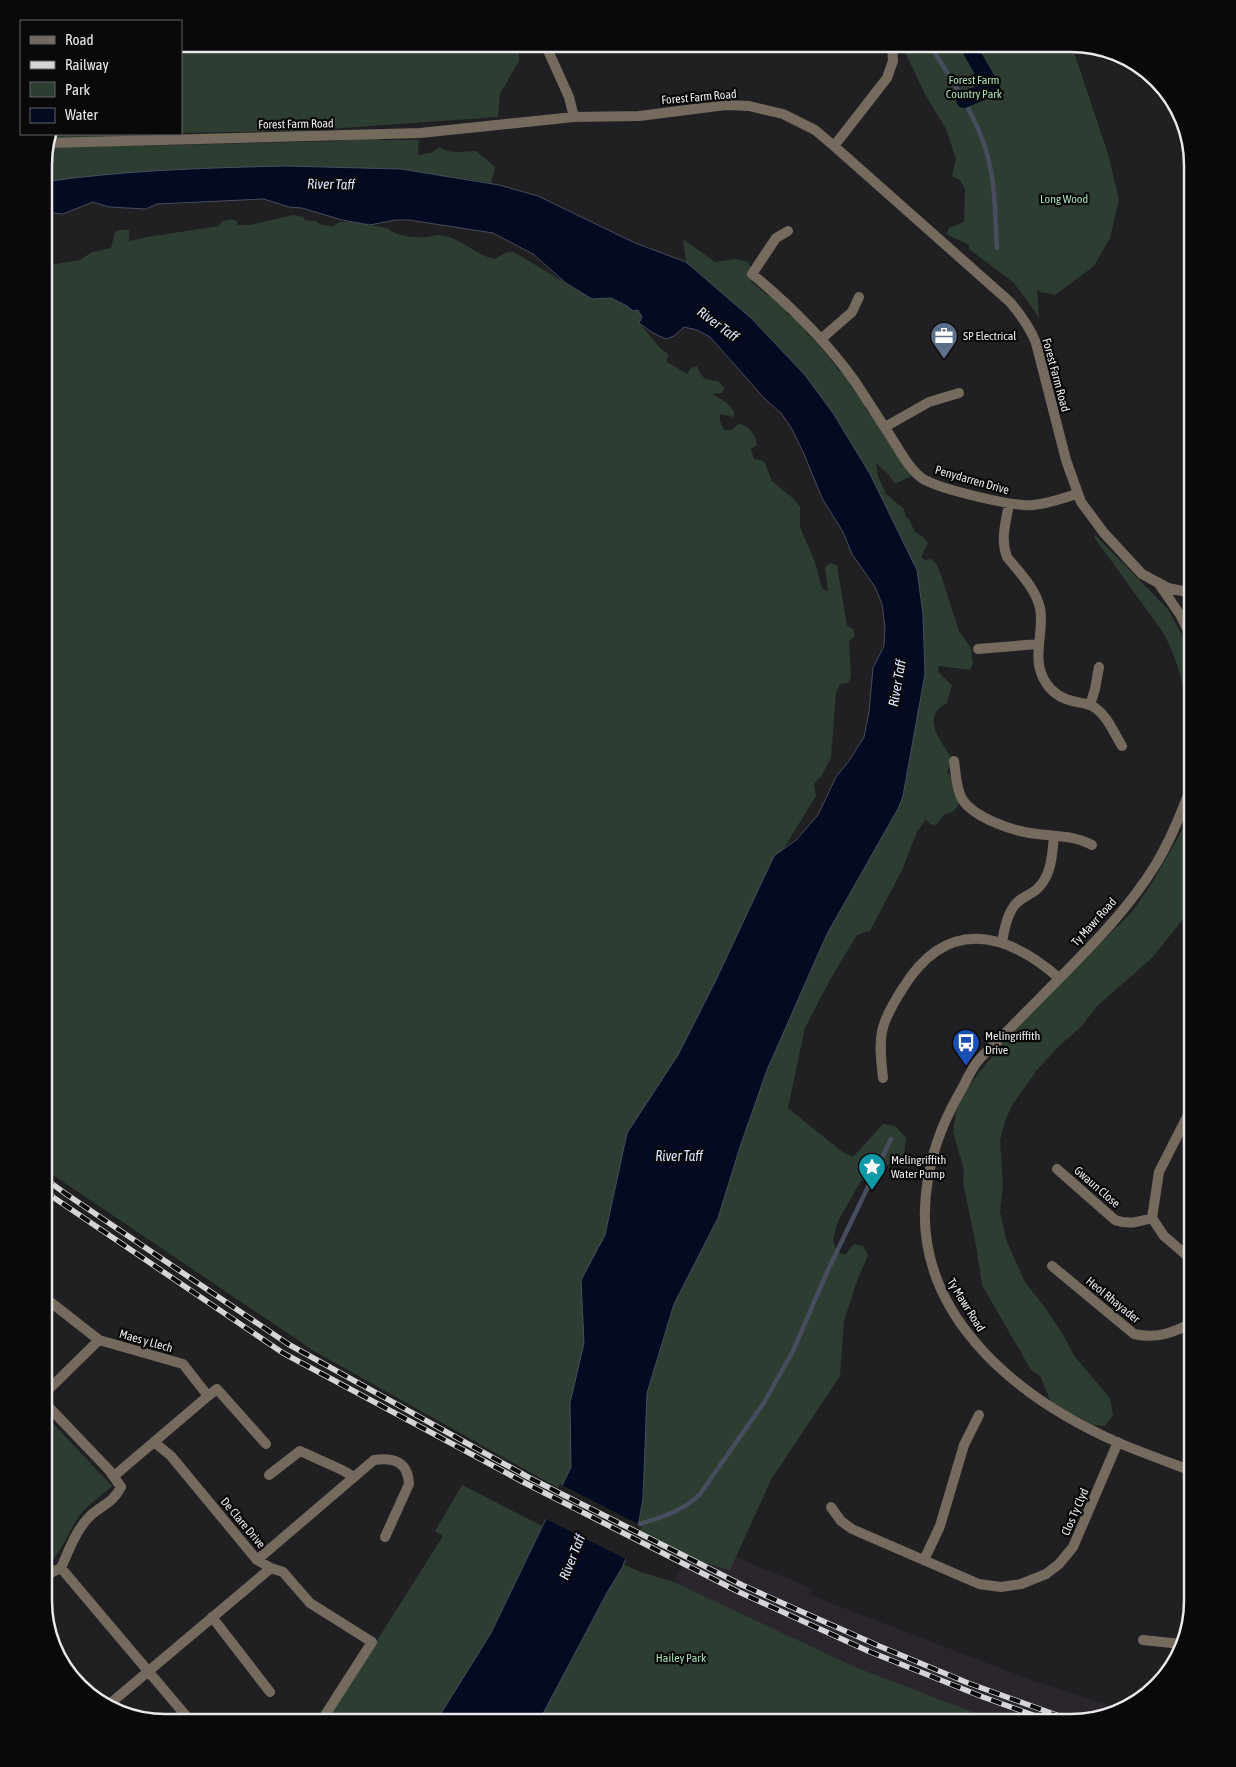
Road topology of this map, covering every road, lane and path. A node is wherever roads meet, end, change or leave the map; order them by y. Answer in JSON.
{"nodes":[{"id":1,"x":549,"y":53,"type":"edge"},
{"id":2,"x":893,"y":53,"type":"edge"},
{"id":3,"x":574,"y":117,"type":"junction"},
{"id":4,"x":55,"y":142,"type":"edge"},
{"id":5,"x":834,"y":146,"type":"junction"},
{"id":6,"x":788,"y":231,"type":"dead end"},
{"id":7,"x":859,"y":297,"type":"dead end"},
{"id":8,"x":821,"y":339,"type":"junction"},
{"id":9,"x":959,"y":393,"type":"dead end"},
{"id":10,"x":885,"y":427,"type":"junction"},
{"id":11,"x":1077,"y":494,"type":"junction"},
{"id":12,"x":1009,"y":504,"type":"junction"},
{"id":13,"x":1159,"y":584,"type":"junction"},
{"id":14,"x":1184,"y":592,"type":"edge"},
{"id":15,"x":1184,"y":624,"type":"edge"},
{"id":16,"x":1038,"y":644,"type":"junction"},
{"id":17,"x":978,"y":649,"type":"dead end"},
{"id":18,"x":1099,"y":667,"type":"dead end"},
{"id":19,"x":1090,"y":705,"type":"junction"},
{"id":20,"x":1122,"y":746,"type":"dead end"},
{"id":21,"x":954,"y":761,"type":"dead end"},
{"id":22,"x":1184,"y":806,"type":"edge"},
{"id":23,"x":1054,"y":836,"type":"junction"},
{"id":24,"x":1092,"y":846,"type":"dead end"},
{"id":25,"x":1002,"y":942,"type":"junction"},
{"id":26,"x":1059,"y":978,"type":"junction"},
{"id":27,"x":883,"y":1078,"type":"dead end"},
{"id":28,"x":1184,"y":1123,"type":"edge"},
{"id":29,"x":1057,"y":1169,"type":"dead end"},
{"id":30,"x":1152,"y":1218,"type":"junction"},
{"id":31,"x":1184,"y":1253,"type":"edge"},
{"id":32,"x":1052,"y":1266,"type":"dead end"},
{"id":33,"x":53,"y":1305,"type":"edge"},
{"id":34,"x":1184,"y":1327,"type":"edge"},
{"id":35,"x":99,"y":1340,"type":"junction"},
{"id":36,"x":53,"y":1385,"type":"edge"},
{"id":37,"x":208,"y":1396,"type":"junction"},
{"id":38,"x":53,"y":1412,"type":"edge"},
{"id":39,"x":979,"y":1415,"type":"dead end"},
{"id":40,"x":154,"y":1442,"type":"junction"},
{"id":41,"x":1118,"y":1442,"type":"junction"},
{"id":42,"x":266,"y":1444,"type":"dead end"},
{"id":43,"x":1184,"y":1468,"type":"edge"},
{"id":44,"x":269,"y":1475,"type":"dead end"},
{"id":45,"x":114,"y":1476,"type":"junction"},
{"id":46,"x":354,"y":1478,"type":"junction"},
{"id":47,"x":831,"y":1507,"type":"dead end"},
{"id":48,"x":385,"y":1537,"type":"dead end"},
{"id":49,"x":257,"y":1560,"type":"junction"},
{"id":50,"x":924,"y":1560,"type":"junction"},
{"id":51,"x":61,"y":1568,"type":"junction"},
{"id":52,"x":271,"y":1568,"type":"junction"},
{"id":53,"x":53,"y":1572,"type":"edge"},
{"id":54,"x":212,"y":1618,"type":"junction"},
{"id":55,"x":1143,"y":1640,"type":"dead end"},
{"id":56,"x":1176,"y":1643,"type":"edge"},
{"id":57,"x":148,"y":1671,"type":"junction"},
{"id":58,"x":270,"y":1692,"type":"dead end"},
{"id":59,"x":113,"y":1701,"type":"edge"},
{"id":60,"x":184,"y":1714,"type":"edge"},
{"id":61,"x":326,"y":1714,"type":"edge"}],
"edges":[{"from":1,"to":3,"type":"street"},
{"from":2,"to":5,"type":"street"},
{"from":3,"to":4,"type":"street","name":"Forest Farm Road"},
{"from":3,"to":5,"type":"street","name":"Forest Farm Road"},
{"from":5,"to":11,"type":"street","name":"Forest Farm Road"},
{"from":6,"to":8,"type":"street","name":"Penydarren Drive"},
{"from":7,"to":8,"type":"street"},
{"from":8,"to":10,"type":"street","name":"Penydarren Drive"},
{"from":9,"to":10,"type":"street"},
{"from":10,"to":12,"type":"street","name":"Penydarren Drive"},
{"from":11,"to":12,"type":"street","name":"Penydarren Drive"},
{"from":11,"to":13,"type":"street","name":"Forest Farm Road"},
{"from":12,"to":16,"type":"street"},
{"from":13,"to":14,"type":"street","name":"Forest Farm Road"},
{"from":13,"to":15,"type":"street"},
{"from":16,"to":17,"type":"street"},
{"from":16,"to":19,"type":"street"},
{"from":18,"to":19,"type":"street"},
{"from":19,"to":20,"type":"street"},
{"from":21,"to":23,"type":"street"},
{"from":22,"to":26,"type":"street","name":"Ty Mawr Road"},
{"from":23,"to":24,"type":"street"},
{"from":23,"to":25,"type":"street"},
{"from":25,"to":26,"type":"street"},
{"from":25,"to":27,"type":"street"},
{"from":26,"to":41,"type":"street","name":"Ty Mawr Road"},
{"from":28,"to":30,"type":"street"},
{"from":29,"to":30,"type":"street","name":"Gwaun Close"},
{"from":30,"to":31,"type":"street"},
{"from":32,"to":34,"type":"street","name":"Heol Rhayader"},
{"from":33,"to":35,"type":"street","name":"Maes y Llech"},
{"from":35,"to":36,"type":"street"},
{"from":35,"to":37,"type":"street","name":"Maes y Llech"},
{"from":37,"to":40,"type":"street"},
{"from":37,"to":42,"type":"street"},
{"from":38,"to":45,"type":"street"},
{"from":39,"to":50,"type":"street"},
{"from":40,"to":45,"type":"street"},
{"from":40,"to":49,"type":"street","name":"De Clare Drive"},
{"from":41,"to":43,"type":"street","name":"Ty Mawr Road"},
{"from":41,"to":50,"type":"street","name":"Clos Ty Clyd"},
{"from":44,"to":46,"type":"street"},
{"from":45,"to":51,"type":"street"},
{"from":46,"to":48,"type":"street"},
{"from":46,"to":49,"type":"street"},
{"from":47,"to":50,"type":"street","name":"Clos Ty Clyd"},
{"from":49,"to":52,"type":"street","name":"De Clare Drive"},
{"from":51,"to":53,"type":"street"},
{"from":51,"to":57,"type":"street"},
{"from":52,"to":54,"type":"street"},
{"from":52,"to":61,"type":"street","name":"De Clare Drive"},
{"from":54,"to":57,"type":"street"},
{"from":54,"to":58,"type":"street"},
{"from":55,"to":56,"type":"street"},
{"from":57,"to":59,"type":"street"},
{"from":57,"to":60,"type":"street"}]}
